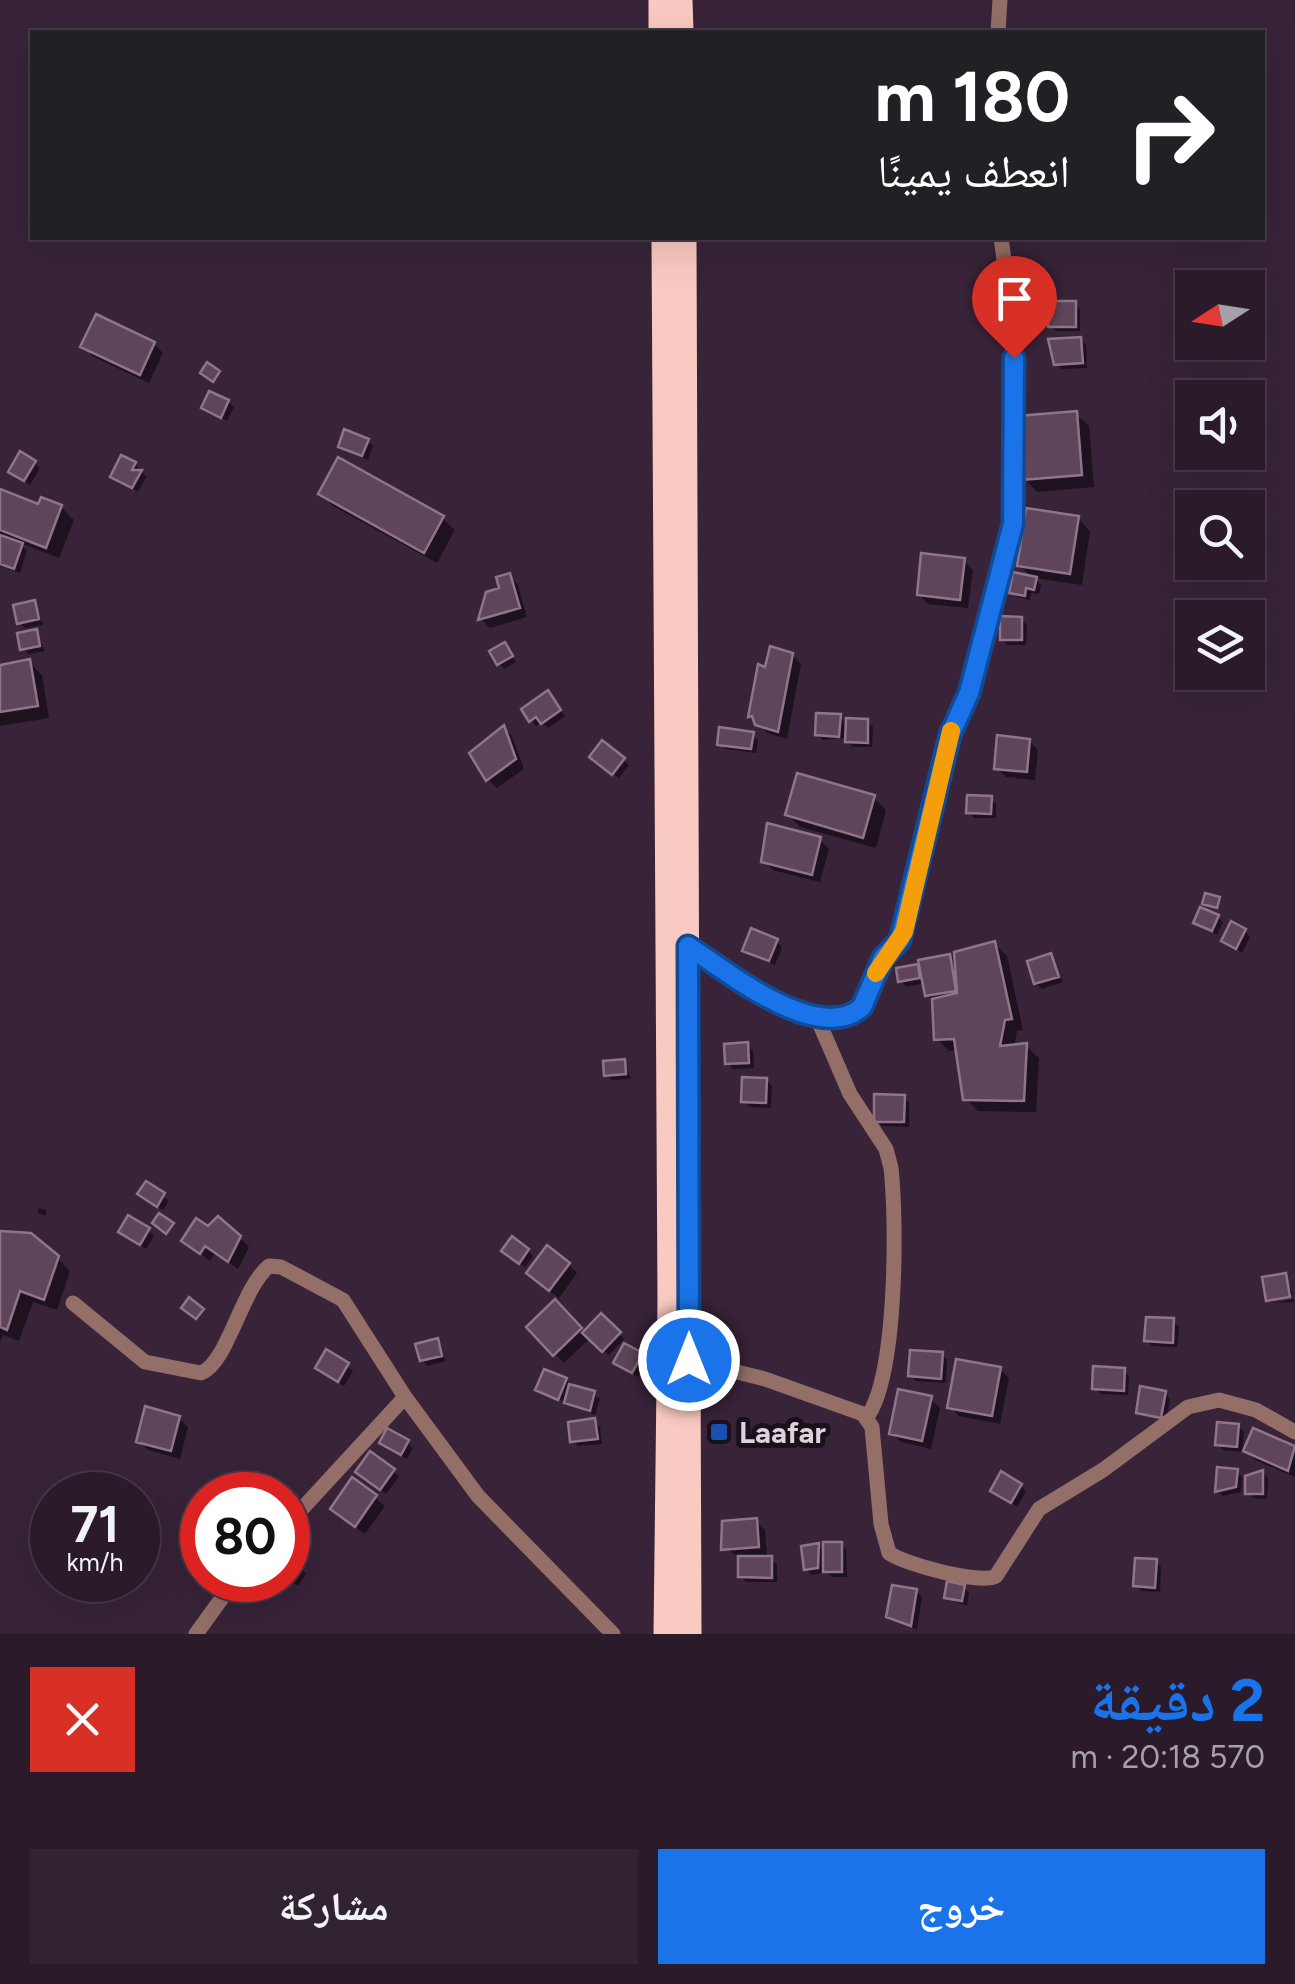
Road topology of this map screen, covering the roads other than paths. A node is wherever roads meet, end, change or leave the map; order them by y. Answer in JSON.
{"nodes":[{"id":1,"x":661,"y":0,"type":"edge"},
{"id":2,"x":680,"y":0,"type":"edge"},
{"id":3,"x":1000,"y":0,"type":"edge"},
{"id":4,"x":661,"y":30,"type":"edge"},
{"id":5,"x":680,"y":30,"type":"edge"},
{"id":6,"x":998,"y":30,"type":"edge"},
{"id":7,"x":664,"y":240,"type":"edge"},
{"id":8,"x":684,"y":240,"type":"edge"},
{"id":9,"x":1001,"y":240,"type":"edge"},
{"id":10,"x":688,"y":946,"type":"junction"},
{"id":11,"x":815,"y":1013,"type":"junction"},
{"id":12,"x":73,"y":1303,"type":"dead end"},
{"id":13,"x":689,"y":1360,"type":"junction"},
{"id":14,"x":406,"y":1397,"type":"junction"},
{"id":15,"x":867,"y":1418,"type":"junction"},
{"id":16,"x":1295,"y":1432,"type":"edge"},
{"id":17,"x":310,"y":1500,"type":"edge"},
{"id":18,"x":220,"y":1602,"type":"edge"},
{"id":19,"x":196,"y":1634,"type":"edge"},
{"id":20,"x":612,"y":1634,"type":"edge"},
{"id":21,"x":666,"y":1634,"type":"edge"},
{"id":22,"x":689,"y":1634,"type":"edge"}],
"edges":[{"from":1,"to":4,"type":"highway"},
{"from":2,"to":5,"type":"highway"},
{"from":3,"to":6,"type":"street"},
{"from":7,"to":21,"type":"highway"},
{"from":8,"to":10,"type":"highway"},
{"from":9,"to":11,"type":"street"},
{"from":10,"to":11,"type":"street"},
{"from":10,"to":13,"type":"highway"},
{"from":11,"to":15,"type":"street"},
{"from":12,"to":14,"type":"street"},
{"from":13,"to":15,"type":"street"},
{"from":13,"to":22,"type":"highway"},
{"from":14,"to":17,"type":"street"},
{"from":14,"to":20,"type":"street"},
{"from":15,"to":16,"type":"street"},
{"from":18,"to":19,"type":"street"}]}
